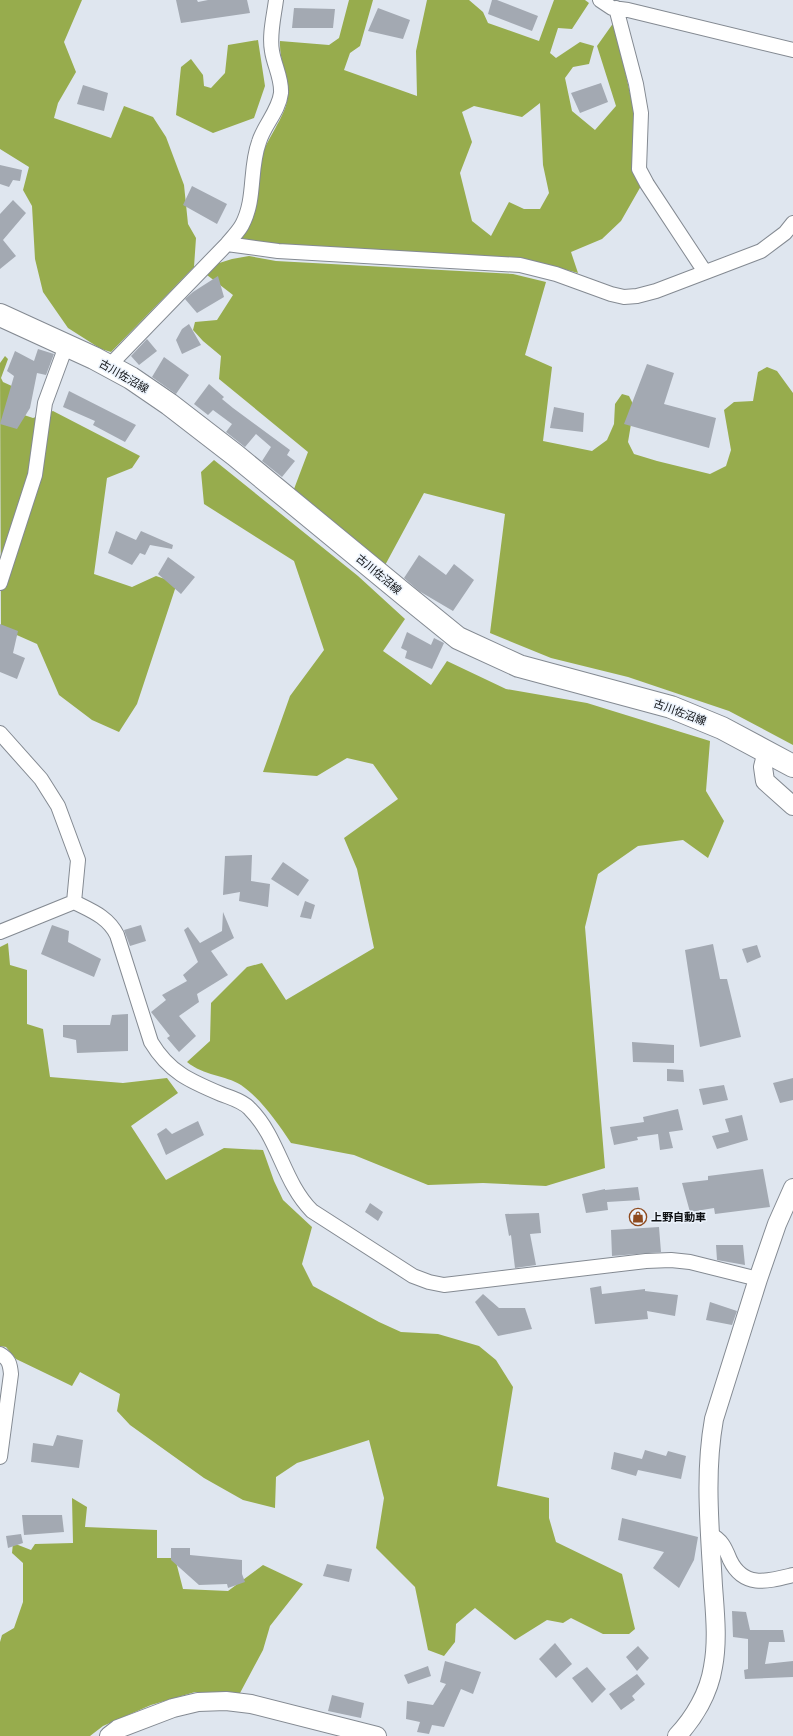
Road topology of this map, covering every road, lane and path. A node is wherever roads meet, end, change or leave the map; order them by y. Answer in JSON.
{"nodes":[{"id":1,"x":276,"y":0,"type":"edge"},
{"id":2,"x":600,"y":0,"type":"edge"},
{"id":3,"x":616,"y":8,"type":"junction"},
{"id":4,"x":793,"y":50,"type":"edge"},
{"id":5,"x":793,"y":223,"type":"edge"},
{"id":6,"x":226,"y":244,"type":"junction"},
{"id":7,"x":705,"y":272,"type":"junction"},
{"id":8,"x":0,"y":315,"type":"edge"},
{"id":9,"x":66,"y":346,"type":"junction"},
{"id":10,"x":109,"y":366,"type":"junction"},
{"id":11,"x":0,"y":583,"type":"edge"},
{"id":12,"x":0,"y":733,"type":"edge"},
{"id":13,"x":767,"y":752,"type":"junction"},
{"id":14,"x":793,"y":766,"type":"edge"},
{"id":15,"x":793,"y":806,"type":"edge"},
{"id":16,"x":74,"y":902,"type":"junction"},
{"id":17,"x":0,"y":932,"type":"edge"},
{"id":18,"x":793,"y":1188,"type":"edge"},
{"id":19,"x":758,"y":1279,"type":"junction"},
{"id":20,"x":0,"y":1354,"type":"edge"},
{"id":21,"x":0,"y":1457,"type":"edge"},
{"id":22,"x":710,"y":1534,"type":"junction"},
{"id":23,"x":793,"y":1575,"type":"edge"},
{"id":24,"x":109,"y":1736,"type":"edge"},
{"id":25,"x":377,"y":1736,"type":"edge"},
{"id":26,"x":677,"y":1736,"type":"edge"}],
"edges":[{"from":1,"to":6,"type":"street"},
{"from":2,"to":3,"type":"street"},
{"from":3,"to":4,"type":"street"},
{"from":3,"to":7,"type":"street"},
{"from":5,"to":7,"type":"street"},
{"from":6,"to":7,"type":"street"},
{"from":6,"to":10,"type":"street"},
{"from":8,"to":9,"type":"main road","name":"古川佐沼線"},
{"from":9,"to":10,"type":"main road","name":"古川佐沼線"},
{"from":9,"to":11,"type":"street"},
{"from":10,"to":13,"type":"main road","name":"古川佐沼線"},
{"from":12,"to":16,"type":"street"},
{"from":13,"to":14,"type":"main road","name":"古川佐沼線"},
{"from":13,"to":15,"type":"street"},
{"from":16,"to":17,"type":"street"},
{"from":16,"to":19,"type":"street"},
{"from":18,"to":19,"type":"street"},
{"from":19,"to":22,"type":"street"},
{"from":20,"to":21,"type":"street"},
{"from":22,"to":23,"type":"street"},
{"from":22,"to":26,"type":"street"},
{"from":24,"to":25,"type":"street"}]}
